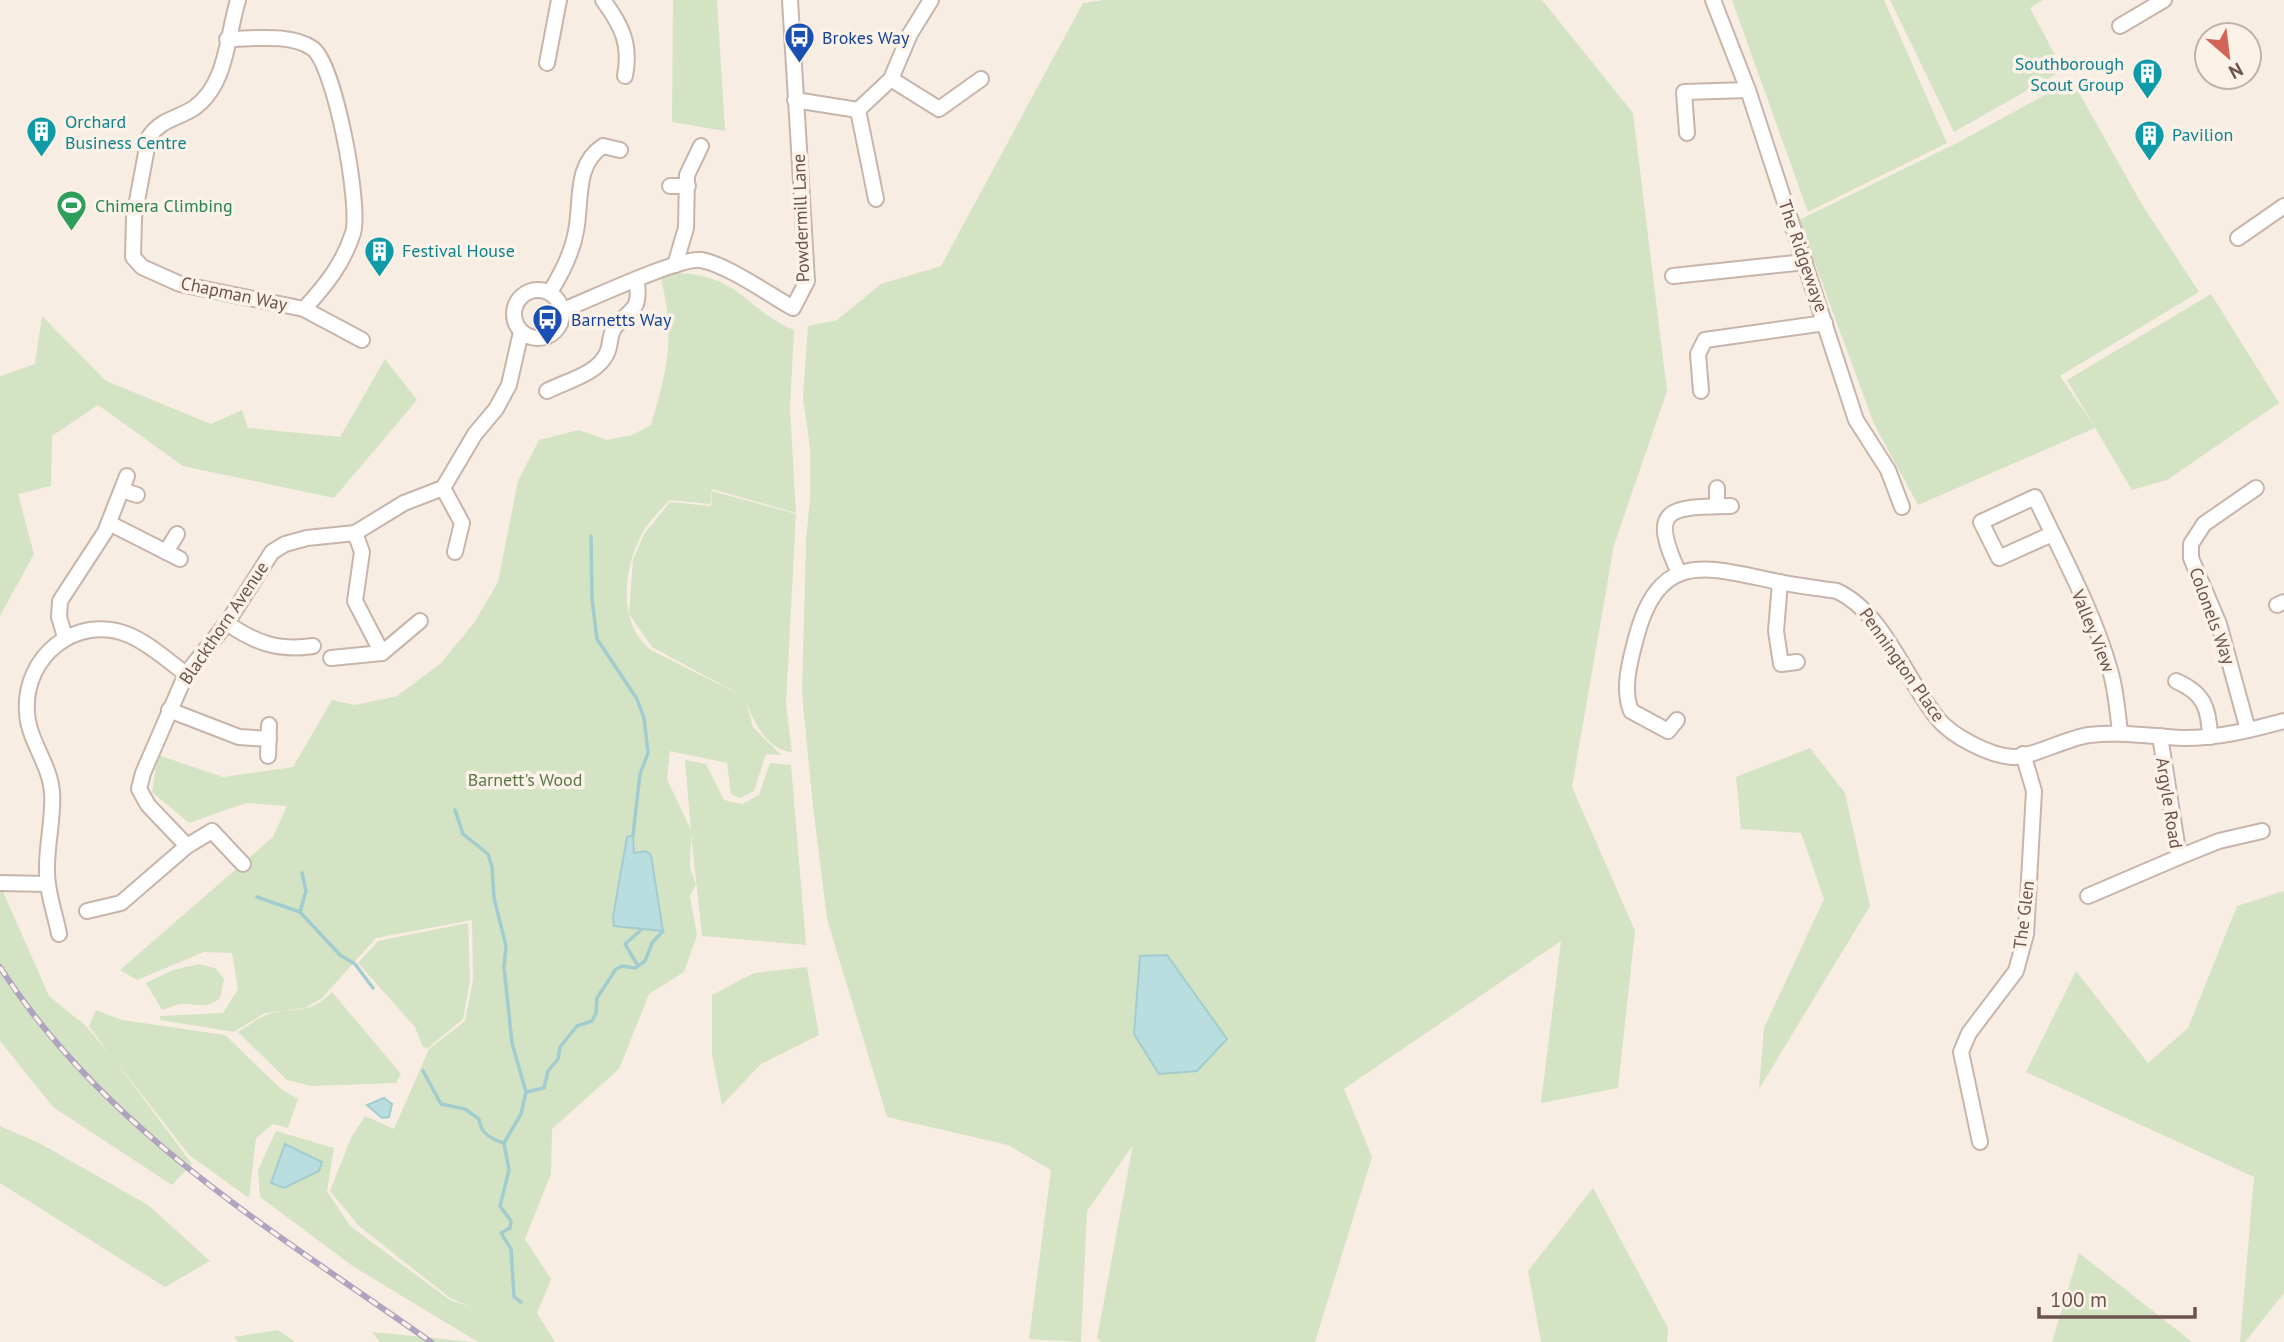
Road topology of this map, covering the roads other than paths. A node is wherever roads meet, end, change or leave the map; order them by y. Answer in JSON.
{"nodes":[{"id":1,"x":238,"y":0,"type":"edge"},
{"id":2,"x":559,"y":0,"type":"edge"},
{"id":3,"x":603,"y":0,"type":"edge"},
{"id":4,"x":790,"y":0,"type":"edge"},
{"id":5,"x":932,"y":0,"type":"edge"},
{"id":6,"x":1713,"y":0,"type":"edge"},
{"id":7,"x":2164,"y":0,"type":"edge"},
{"id":8,"x":2120,"y":26,"type":"dead end"},
{"id":9,"x":227,"y":39,"type":"junction"},
{"id":10,"x":547,"y":63,"type":"dead end"},
{"id":11,"x":625,"y":76,"type":"dead end"},
{"id":12,"x":891,"y":79,"type":"junction"},
{"id":13,"x":981,"y":79,"type":"dead end"},
{"id":14,"x":1748,"y":90,"type":"junction"},
{"id":15,"x":795,"y":100,"type":"junction"},
{"id":16,"x":858,"y":110,"type":"junction"},
{"id":17,"x":1687,"y":133,"type":"dead end"},
{"id":18,"x":701,"y":145,"type":"dead end"},
{"id":19,"x":620,"y":150,"type":"dead end"},
{"id":20,"x":670,"y":186,"type":"dead end"},
{"id":21,"x":688,"y":187,"type":"junction"},
{"id":22,"x":876,"y":199,"type":"dead end"},
{"id":23,"x":2284,"y":206,"type":"edge"},
{"id":24,"x":2238,"y":238,"type":"dead end"},
{"id":25,"x":1805,"y":262,"type":"junction"},
{"id":26,"x":676,"y":265,"type":"junction"},
{"id":27,"x":1673,"y":276,"type":"dead end"},
{"id":28,"x":637,"y":281,"type":"junction"},
{"id":29,"x":550,"y":292,"type":"junction"},
{"id":30,"x":304,"y":309,"type":"junction"},
{"id":31,"x":563,"y":310,"type":"junction"},
{"id":32,"x":1825,"y":323,"type":"junction"},
{"id":33,"x":522,"y":332,"type":"junction"},
{"id":34,"x":362,"y":340,"type":"dead end"},
{"id":35,"x":547,"y":391,"type":"dead end"},
{"id":36,"x":1701,"y":391,"type":"dead end"},
{"id":37,"x":443,"y":488,"type":"junction"},
{"id":38,"x":1717,"y":488,"type":"dead end"},
{"id":39,"x":2256,"y":488,"type":"dead end"},
{"id":40,"x":137,"y":495,"type":"dead end"},
{"id":41,"x":1902,"y":507,"type":"dead end"},
{"id":42,"x":109,"y":523,"type":"junction"},
{"id":43,"x":355,"y":533,"type":"junction"},
{"id":44,"x":177,"y":534,"type":"dead end"},
{"id":45,"x":2052,"y":534,"type":"junction"},
{"id":46,"x":166,"y":552,"type":"junction"},
{"id":47,"x":455,"y":552,"type":"dead end"},
{"id":48,"x":180,"y":559,"type":"dead end"},
{"id":49,"x":1679,"y":573,"type":"junction"},
{"id":50,"x":1780,"y":582,"type":"junction"},
{"id":51,"x":420,"y":621,"type":"dead end"},
{"id":52,"x":227,"y":623,"type":"junction"},
{"id":53,"x":65,"y":637,"type":"junction"},
{"id":54,"x":313,"y":646,"type":"dead end"},
{"id":55,"x":382,"y":653,"type":"junction"},
{"id":56,"x":331,"y":658,"type":"dead end"},
{"id":57,"x":1797,"y":662,"type":"dead end"},
{"id":58,"x":186,"y":674,"type":"junction"},
{"id":59,"x":2176,"y":681,"type":"dead end"},
{"id":60,"x":169,"y":710,"type":"junction"},
{"id":61,"x":1677,"y":720,"type":"dead end"},
{"id":62,"x":2284,"y":721,"type":"edge"},
{"id":63,"x":2248,"y":730,"type":"junction"},
{"id":64,"x":2120,"y":731,"type":"junction"},
{"id":65,"x":2160,"y":736,"type":"junction"},
{"id":66,"x":2210,"y":737,"type":"junction"},
{"id":67,"x":2023,"y":754,"type":"junction"},
{"id":68,"x":268,"y":755,"type":"dead end"},
{"id":69,"x":2262,"y":831,"type":"dead end"},
{"id":70,"x":187,"y":846,"type":"junction"},
{"id":71,"x":2179,"y":857,"type":"junction"},
{"id":72,"x":243,"y":864,"type":"dead end"},
{"id":73,"x":0,"y":883,"type":"edge"},
{"id":74,"x":47,"y":884,"type":"junction"},
{"id":75,"x":2088,"y":896,"type":"dead end"},
{"id":76,"x":88,"y":911,"type":"dead end"},
{"id":77,"x":59,"y":934,"type":"dead end"},
{"id":78,"x":1980,"y":1142,"type":"dead end"}],
"edges":[{"from":1,"to":9,"type":"street","name":"Chapman Way"},
{"from":2,"to":10,"type":"street"},
{"from":3,"to":11,"type":"street"},
{"from":4,"to":15,"type":"street","name":"Powdermill Lane"},
{"from":5,"to":12,"type":"street"},
{"from":6,"to":14,"type":"street","name":"The Ridgewaye"},
{"from":7,"to":8,"type":"street"},
{"from":9,"to":30,"type":"street","name":"Chapman Way"},
{"from":9,"to":30,"type":"street","name":"Chapman Way"},
{"from":12,"to":13,"type":"street"},
{"from":12,"to":16,"type":"street"},
{"from":14,"to":17,"type":"street"},
{"from":14,"to":25,"type":"street","name":"The Ridgewaye"},
{"from":15,"to":16,"type":"street"},
{"from":15,"to":26,"type":"street","name":"Powdermill Lane"},
{"from":16,"to":22,"type":"street"},
{"from":18,"to":21,"type":"street"},
{"from":19,"to":29,"type":"street"},
{"from":20,"to":21,"type":"street"},
{"from":21,"to":26,"type":"street"},
{"from":23,"to":24,"type":"street"},
{"from":25,"to":27,"type":"street"},
{"from":25,"to":32,"type":"street","name":"The Ridgewaye"},
{"from":26,"to":28,"type":"street","name":"Powdermill Lane"},
{"from":28,"to":31,"type":"street","name":"Powdermill Lane"},
{"from":28,"to":35,"type":"street"},
{"from":29,"to":31,"type":"street"},
{"from":29,"to":33,"type":"street"},
{"from":30,"to":34,"type":"street","name":"Chapman Way"},
{"from":31,"to":33,"type":"street"},
{"from":32,"to":36,"type":"street"},
{"from":32,"to":41,"type":"street","name":"The Ridgewaye"},
{"from":33,"to":37,"type":"street"},
{"from":37,"to":43,"type":"street","name":"Blackthorn Avenue"},
{"from":37,"to":47,"type":"street"},
{"from":38,"to":49,"type":"street"},
{"from":39,"to":63,"type":"street","name":"Colonels Way"},
{"from":40,"to":42,"type":"street"},
{"from":42,"to":46,"type":"street"},
{"from":42,"to":53,"type":"street"},
{"from":43,"to":52,"type":"street","name":"Blackthorn Avenue"},
{"from":43,"to":55,"type":"street"},
{"from":44,"to":46,"type":"street"},
{"from":45,"to":45,"type":"street","name":"Valley View"},
{"from":45,"to":64,"type":"street","name":"Valley View"},
{"from":46,"to":48,"type":"street"},
{"from":49,"to":50,"type":"street","name":"Pennington Place"},
{"from":49,"to":61,"type":"street"},
{"from":50,"to":57,"type":"street"},
{"from":50,"to":67,"type":"street","name":"Pennington Place"},
{"from":51,"to":55,"type":"street"},
{"from":52,"to":54,"type":"street"},
{"from":52,"to":58,"type":"street","name":"Blackthorn Avenue"},
{"from":53,"to":58,"type":"street"},
{"from":53,"to":74,"type":"street"},
{"from":55,"to":56,"type":"street"},
{"from":58,"to":60,"type":"street","name":"Blackthorn Avenue"},
{"from":59,"to":66,"type":"street"},
{"from":60,"to":68,"type":"street"},
{"from":60,"to":70,"type":"street","name":"Blackthorn Avenue"},
{"from":62,"to":63,"type":"street"},
{"from":63,"to":66,"type":"street"},
{"from":64,"to":65,"type":"street"},
{"from":64,"to":67,"type":"street"},
{"from":65,"to":66,"type":"street"},
{"from":65,"to":71,"type":"street","name":"Argyle Road"},
{"from":67,"to":78,"type":"street","name":"The Glen"},
{"from":69,"to":71,"type":"street"},
{"from":70,"to":72,"type":"street"},
{"from":70,"to":76,"type":"street"},
{"from":71,"to":75,"type":"street","name":"Argyle Road"},
{"from":73,"to":74,"type":"street"},
{"from":74,"to":77,"type":"street"}]}
